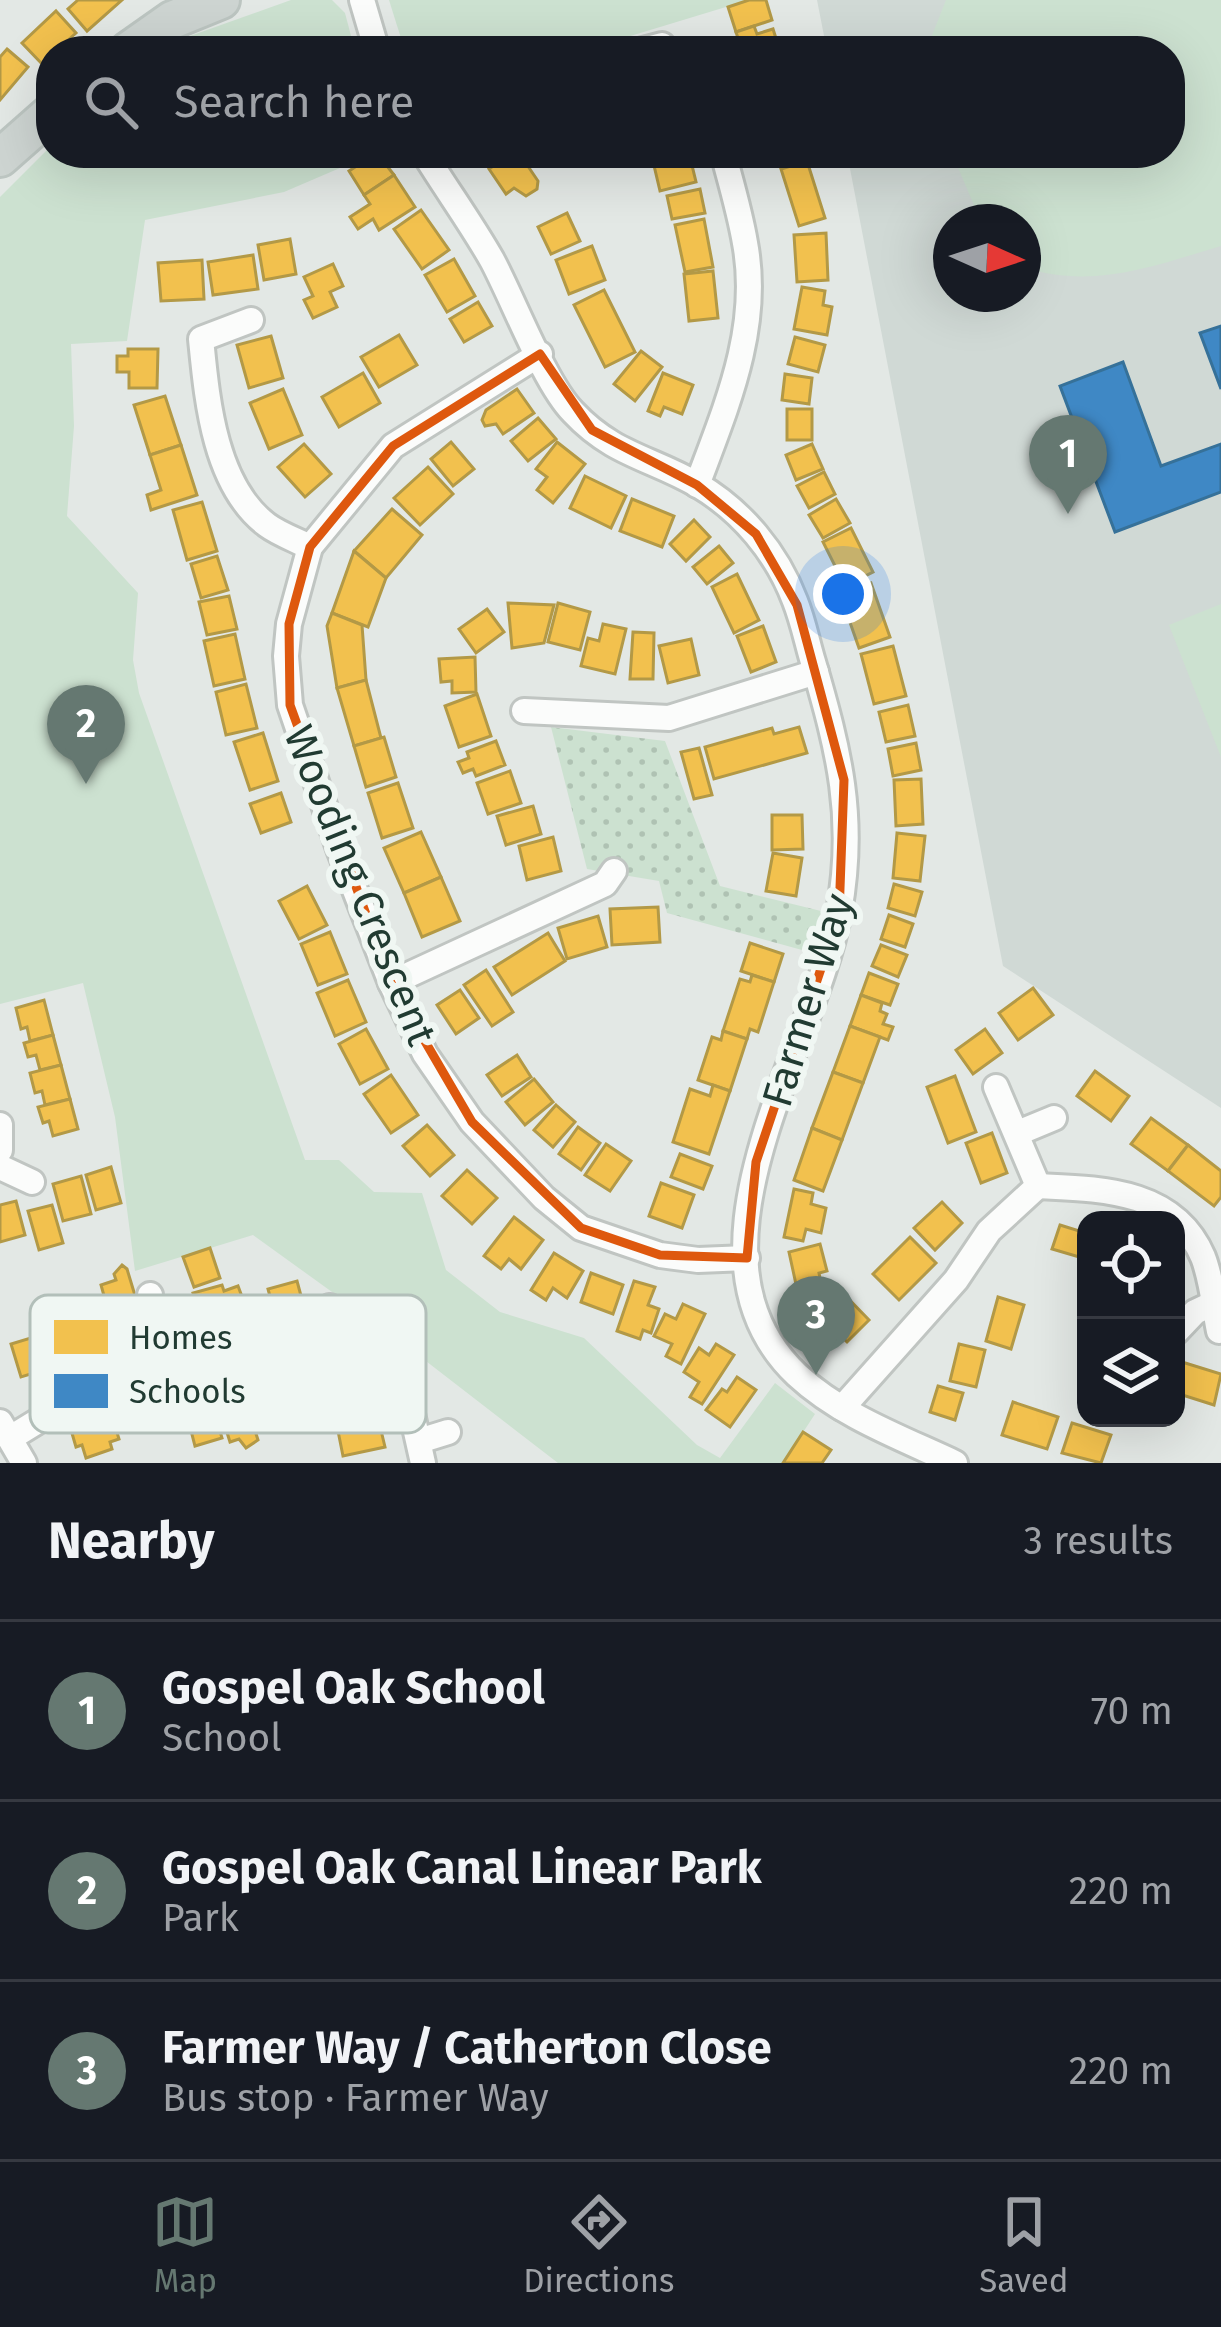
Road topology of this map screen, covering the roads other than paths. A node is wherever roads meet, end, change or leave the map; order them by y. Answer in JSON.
{"nodes":[{"id":1,"x":221,"y":0,"type":"edge"},
{"id":2,"x":362,"y":0,"type":"edge"},
{"id":3,"x":149,"y":36,"type":"edge"},
{"id":4,"x":373,"y":36,"type":"edge"},
{"id":5,"x":36,"y":126,"type":"edge"},
{"id":6,"x":0,"y":158,"type":"edge"},
{"id":7,"x":436,"y":168,"type":"edge"},
{"id":8,"x":727,"y":168,"type":"edge"},
{"id":9,"x":251,"y":320,"type":"dead end"},
{"id":10,"x":540,"y":354,"type":"junction"},
{"id":11,"x":698,"y":485,"type":"junction"},
{"id":12,"x":310,"y":547,"type":"junction"},
{"id":13,"x":816,"y":672,"type":"junction"},
{"id":14,"x":524,"y":711,"type":"dead end"},
{"id":15,"x":614,"y":871,"type":"dead end"},
{"id":16,"x":391,"y":983,"type":"junction"},
{"id":17,"x":996,"y":1088,"type":"dead end"},
{"id":18,"x":1054,"y":1118,"type":"dead end"},
{"id":19,"x":0,"y":1125,"type":"edge"},
{"id":20,"x":1018,"y":1133,"type":"junction"},
{"id":21,"x":0,"y":1150,"type":"edge"},
{"id":22,"x":0,"y":1167,"type":"edge"},
{"id":23,"x":32,"y":1182,"type":"dead end"},
{"id":24,"x":1038,"y":1186,"type":"junction"},
{"id":25,"x":747,"y":1258,"type":"junction"},
{"id":26,"x":1216,"y":1294,"type":"edge"},
{"id":27,"x":1185,"y":1323,"type":"edge"},
{"id":28,"x":1219,"y":1331,"type":"edge"},
{"id":29,"x":842,"y":1408,"type":"junction"},
{"id":30,"x":6,"y":1430,"type":"edge"},
{"id":31,"x":448,"y":1432,"type":"dead end"},
{"id":32,"x":421,"y":1452,"type":"edge"},
{"id":33,"x":24,"y":1463,"type":"edge"},
{"id":34,"x":956,"y":1463,"type":"edge"}],
"edges":[{"from":1,"to":3,"type":"main road"},
{"from":2,"to":4,"type":"street"},
{"from":5,"to":6,"type":"main road"},
{"from":7,"to":10,"type":"street","name":"Farmer Way"},
{"from":8,"to":11,"type":"street"},
{"from":9,"to":12,"type":"street"},
{"from":10,"to":11,"type":"street","name":"Farmer Way"},
{"from":10,"to":12,"type":"street","name":"Wooding Crescent"},
{"from":11,"to":13,"type":"street","name":"Farmer Way"},
{"from":12,"to":16,"type":"street","name":"Wooding Crescent"},
{"from":13,"to":14,"type":"street"},
{"from":13,"to":25,"type":"street","name":"Farmer Way"},
{"from":15,"to":16,"type":"street"},
{"from":16,"to":25,"type":"street","name":"Wooding Crescent"},
{"from":17,"to":20,"type":"street"},
{"from":18,"to":20,"type":"street"},
{"from":19,"to":21,"type":"street"},
{"from":20,"to":24,"type":"street"},
{"from":22,"to":23,"type":"street"},
{"from":24,"to":26,"type":"street"},
{"from":24,"to":29,"type":"street"},
{"from":25,"to":29,"type":"street","name":"Farmer Way"},
{"from":26,"to":27,"type":"street"},
{"from":26,"to":28,"type":"street"},
{"from":29,"to":34,"type":"street","name":"Farmer Way"},
{"from":30,"to":33,"type":"street"},
{"from":31,"to":32,"type":"street"}]}
